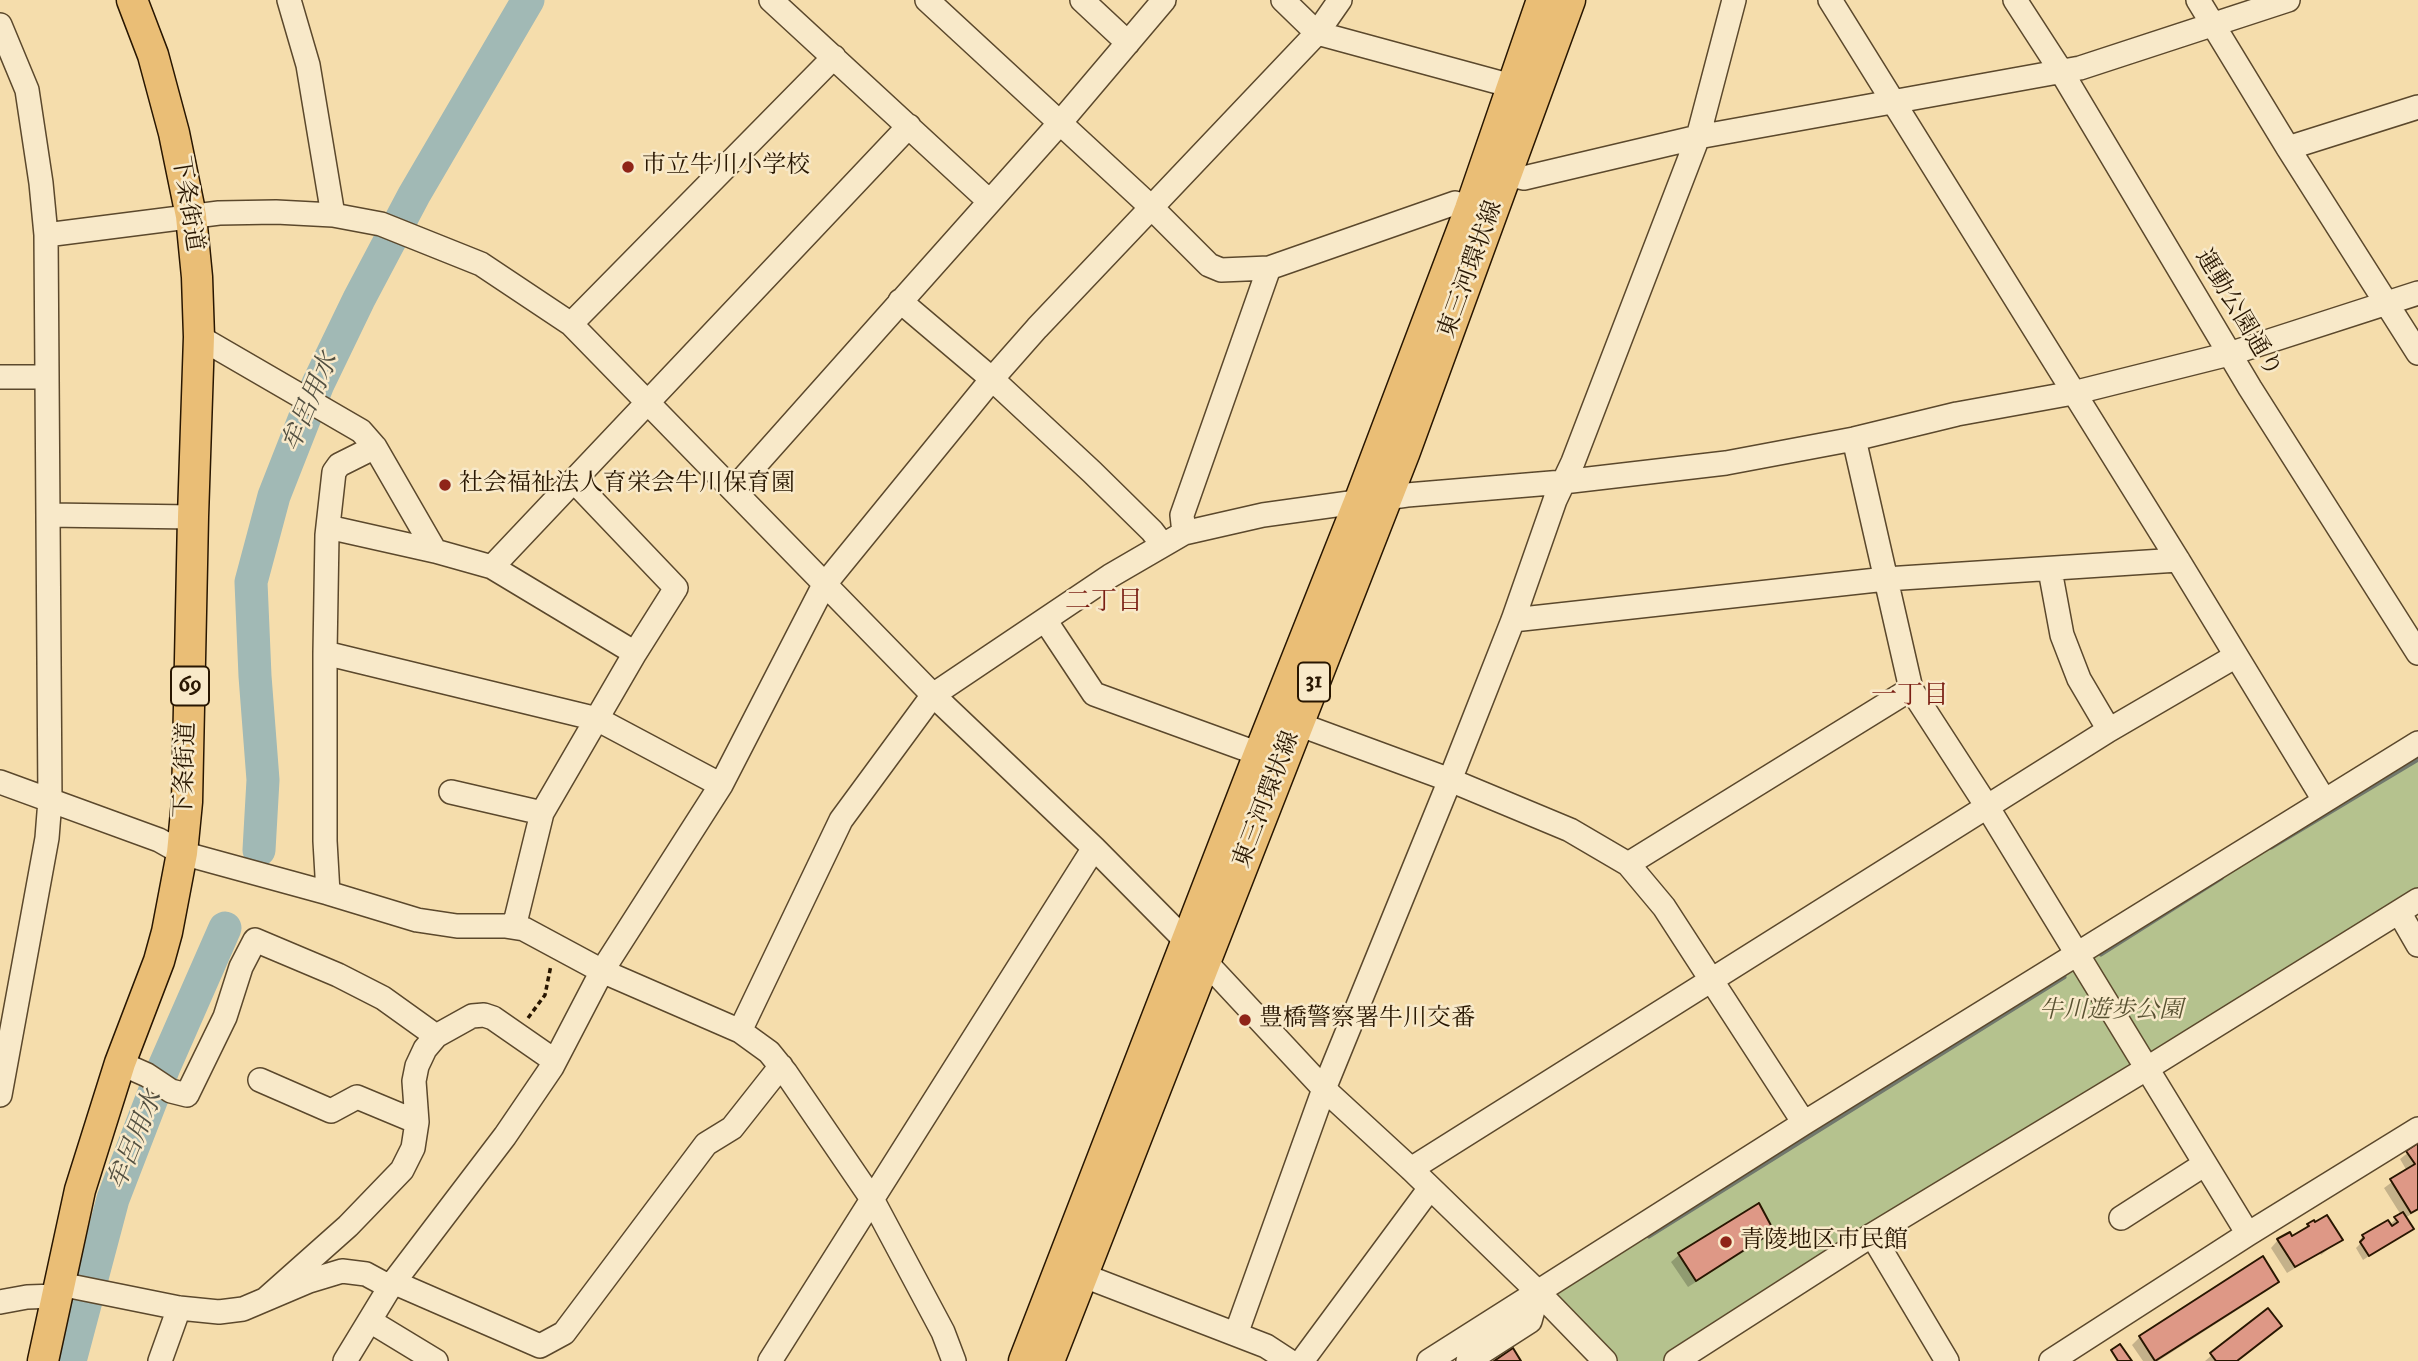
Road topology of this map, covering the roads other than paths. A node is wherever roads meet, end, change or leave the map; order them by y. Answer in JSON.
{"nodes":[{"id":1,"x":132,"y":0,"type":"edge"},
{"id":2,"x":289,"y":0,"type":"edge"},
{"id":3,"x":927,"y":0,"type":"edge"},
{"id":4,"x":1082,"y":0,"type":"edge"},
{"id":5,"x":1164,"y":0,"type":"edge"},
{"id":6,"x":1283,"y":0,"type":"edge"},
{"id":7,"x":1340,"y":0,"type":"edge"},
{"id":8,"x":1542,"y":0,"type":"edge"},
{"id":9,"x":1570,"y":0,"type":"edge"},
{"id":10,"x":1734,"y":0,"type":"edge"},
{"id":11,"x":1830,"y":0,"type":"edge"},
{"id":12,"x":2015,"y":0,"type":"edge"},
{"id":13,"x":2198,"y":0,"type":"edge"},
{"id":14,"x":2288,"y":0,"type":"edge"},
{"id":15,"x":775,"y":2,"type":"edge"},
{"id":16,"x":2212,"y":24,"type":"junction"},
{"id":17,"x":0,"y":25,"type":"edge"},
{"id":18,"x":1317,"y":33,"type":"junction"},
{"id":19,"x":1128,"y":43,"type":"junction"},
{"id":20,"x":834,"y":57,"type":"junction"},
{"id":21,"x":2061,"y":71,"type":"junction"},
{"id":22,"x":1512,"y":86,"type":"junction"},
{"id":23,"x":1893,"y":100,"type":"junction"},
{"id":24,"x":2418,"y":107,"type":"edge"},
{"id":25,"x":1059,"y":124,"type":"junction"},
{"id":26,"x":909,"y":126,"type":"junction"},
{"id":27,"x":1698,"y":137,"type":"junction"},
{"id":28,"x":2288,"y":148,"type":"junction"},
{"id":29,"x":1507,"y":174,"type":"junction"},
{"id":30,"x":989,"y":201,"type":"junction"},
{"id":31,"x":1151,"y":207,"type":"junction"},
{"id":32,"x":1470,"y":209,"type":"junction"},
{"id":33,"x":333,"y":215,"type":"junction"},
{"id":34,"x":191,"y":216,"type":"junction"},
{"id":35,"x":46,"y":235,"type":"junction"},
{"id":36,"x":1269,"y":268,"type":"junction"},
{"id":37,"x":2418,"y":293,"type":"edge"},
{"id":38,"x":900,"y":301,"type":"junction"},
{"id":39,"x":2387,"y":303,"type":"junction"},
{"id":40,"x":571,"y":324,"type":"junction"},
{"id":41,"x":200,"y":337,"type":"junction"},
{"id":42,"x":2418,"y":353,"type":"edge"},
{"id":43,"x":2230,"y":354,"type":"junction"},
{"id":44,"x":0,"y":377,"type":"edge"},
{"id":45,"x":46,"y":377,"type":"junction"},
{"id":46,"x":992,"y":379,"type":"junction"},
{"id":47,"x":2073,"y":393,"type":"junction"},
{"id":48,"x":649,"y":402,"type":"junction"},
{"id":49,"x":1854,"y":439,"type":"junction"},
{"id":50,"x":374,"y":447,"type":"junction"},
{"id":51,"x":574,"y":481,"type":"junction"},
{"id":52,"x":1563,"y":482,"type":"junction"},
{"id":53,"x":734,"y":489,"type":"junction"},
{"id":54,"x":1373,"y":500,"type":"junction"},
{"id":55,"x":48,"y":515,"type":"junction"},
{"id":56,"x":193,"y":517,"type":"junction"},
{"id":57,"x":328,"y":527,"type":"junction"},
{"id":58,"x":1184,"y":533,"type":"junction"},
{"id":59,"x":1162,"y":544,"type":"junction"},
{"id":60,"x":435,"y":551,"type":"junction"},
{"id":61,"x":2178,"y":560,"type":"junction"},
{"id":62,"x":492,"y":567,"type":"junction"},
{"id":63,"x":2050,"y":569,"type":"junction"},
{"id":64,"x":1886,"y":579,"type":"junction"},
{"id":65,"x":824,"y":585,"type":"junction"},
{"id":66,"x":1045,"y":620,"type":"junction"},
{"id":67,"x":1513,"y":620,"type":"junction"},
{"id":68,"x":325,"y":653,"type":"junction"},
{"id":69,"x":635,"y":653,"type":"junction"},
{"id":70,"x":2418,"y":653,"type":"edge"},
{"id":71,"x":2236,"y":656,"type":"junction"},
{"id":72,"x":1911,"y":689,"type":"junction"},
{"id":73,"x":933,"y":695,"type":"junction"},
{"id":74,"x":597,"y":719,"type":"junction"},
{"id":75,"x":1298,"y":724,"type":"junction"},
{"id":76,"x":2109,"y":730,"type":"junction"},
{"id":77,"x":2418,"y":743,"type":"edge"},
{"id":78,"x":1259,"y":754,"type":"junction"},
{"id":79,"x":1450,"y":780,"type":"junction"},
{"id":80,"x":0,"y":782,"type":"edge"},
{"id":81,"x":721,"y":785,"type":"junction"},
{"id":82,"x":451,"y":792,"type":"dead end"},
{"id":83,"x":2325,"y":800,"type":"junction"},
{"id":84,"x":50,"y":805,"type":"junction"},
{"id":85,"x":1988,"y":808,"type":"junction"},
{"id":86,"x":542,"y":813,"type":"junction"},
{"id":87,"x":1094,"y":848,"type":"junction"},
{"id":88,"x":183,"y":853,"type":"junction"},
{"id":89,"x":1628,"y":864,"type":"junction"},
{"id":90,"x":328,"y":893,"type":"junction"},
{"id":91,"x":2408,"y":906,"type":"edge"},
{"id":92,"x":514,"y":928,"type":"junction"},
{"id":93,"x":2418,"y":945,"type":"edge"},
{"id":94,"x":1196,"y":952,"type":"junction"},
{"id":95,"x":2078,"y":954,"type":"junction"},
{"id":96,"x":602,"y":971,"type":"junction"},
{"id":97,"x":1713,"y":979,"type":"junction"},
{"id":98,"x":740,"y":1031,"type":"junction"},
{"id":99,"x":436,"y":1036,"type":"junction"},
{"id":100,"x":555,"y":1061,"type":"junction"},
{"id":101,"x":120,"y":1063,"type":"junction"},
{"id":102,"x":781,"y":1066,"type":"junction"},
{"id":103,"x":2146,"y":1069,"type":"junction"},
{"id":104,"x":260,"y":1080,"type":"dead end"},
{"id":105,"x":1324,"y":1089,"type":"junction"},
{"id":106,"x":0,"y":1095,"type":"edge"},
{"id":107,"x":417,"y":1122,"type":"junction"},
{"id":108,"x":1804,"y":1122,"type":"junction"},
{"id":109,"x":2418,"y":1129,"type":"edge"},
{"id":110,"x":2204,"y":1164,"type":"junction"},
{"id":111,"x":1411,"y":1169,"type":"junction"},
{"id":112,"x":1430,"y":1188,"type":"junction"},
{"id":113,"x":872,"y":1199,"type":"junction"},
{"id":114,"x":2121,"y":1218,"type":"dead end"},
{"id":115,"x":2248,"y":1234,"type":"junction"},
{"id":116,"x":1872,"y":1235,"type":"junction"},
{"id":117,"x":1071,"y":1270,"type":"junction"},
{"id":118,"x":392,"y":1285,"type":"junction"},
{"id":119,"x":64,"y":1290,"type":"junction"},
{"id":120,"x":1538,"y":1292,"type":"junction"},
{"id":121,"x":267,"y":1298,"type":"junction"},
{"id":122,"x":0,"y":1302,"type":"edge"},
{"id":123,"x":179,"y":1308,"type":"junction"},
{"id":124,"x":370,"y":1321,"type":"junction"},
{"id":125,"x":1236,"y":1334,"type":"junction"},
{"id":126,"x":43,"y":1361,"type":"edge"},
{"id":127,"x":160,"y":1361,"type":"edge"},
{"id":128,"x":345,"y":1361,"type":"edge"},
{"id":129,"x":436,"y":1361,"type":"edge"},
{"id":130,"x":770,"y":1361,"type":"edge"},
{"id":131,"x":954,"y":1361,"type":"edge"},
{"id":132,"x":1024,"y":1361,"type":"edge"},
{"id":133,"x":1049,"y":1361,"type":"edge"},
{"id":134,"x":1289,"y":1361,"type":"edge"},
{"id":135,"x":1302,"y":1361,"type":"edge"},
{"id":136,"x":1429,"y":1361,"type":"edge"},
{"id":137,"x":1468,"y":1361,"type":"edge"},
{"id":138,"x":1605,"y":1361,"type":"edge"},
{"id":139,"x":1676,"y":1361,"type":"edge"},
{"id":140,"x":1947,"y":1361,"type":"edge"},
{"id":141,"x":2051,"y":1361,"type":"edge"}],
"edges":[{"from":1,"to":34,"type":"main road","name":"下条街道","number":"69"},
{"from":2,"to":33,"type":"street"},
{"from":3,"to":25,"type":"street"},
{"from":4,"to":19,"type":"street"},
{"from":5,"to":19,"type":"street"},
{"from":6,"to":18,"type":"street"},
{"from":7,"to":18,"type":"street"},
{"from":8,"to":22,"type":"main road","name":"東三河環状線","number":"31"},
{"from":9,"to":29,"type":"main road","name":"東三河環状線","number":"31"},
{"from":10,"to":27,"type":"street"},
{"from":11,"to":23,"type":"street"},
{"from":12,"to":21,"type":"street","name":"運動公園通り"},
{"from":13,"to":16,"type":"street"},
{"from":14,"to":16,"type":"street"},
{"from":15,"to":20,"type":"street"},
{"from":16,"to":21,"type":"street"},
{"from":16,"to":28,"type":"street"},
{"from":17,"to":35,"type":"street"},
{"from":18,"to":22,"type":"street"},
{"from":18,"to":31,"type":"street"},
{"from":19,"to":25,"type":"street"},
{"from":20,"to":26,"type":"street"},
{"from":20,"to":40,"type":"street"},
{"from":21,"to":23,"type":"street"},
{"from":21,"to":43,"type":"street","name":"運動公園通り"},
{"from":22,"to":32,"type":"main road","name":"東三河環状線","number":"31"},
{"from":23,"to":27,"type":"street"},
{"from":23,"to":47,"type":"street"},
{"from":24,"to":28,"type":"street"},
{"from":25,"to":30,"type":"street"},
{"from":25,"to":31,"type":"street"},
{"from":26,"to":30,"type":"street"},
{"from":26,"to":48,"type":"street"},
{"from":27,"to":29,"type":"street"},
{"from":27,"to":52,"type":"street"},
{"from":28,"to":39,"type":"street"},
{"from":29,"to":54,"type":"main road","name":"東三河環状線","number":"31"},
{"from":30,"to":38,"type":"street"},
{"from":31,"to":36,"type":"street"},
{"from":31,"to":46,"type":"street"},
{"from":32,"to":36,"type":"street"},
{"from":32,"to":54,"type":"main road","name":"東三河環状線","number":"31"},
{"from":33,"to":34,"type":"street"},
{"from":33,"to":40,"type":"street"},
{"from":34,"to":35,"type":"street"},
{"from":34,"to":41,"type":"main road","name":"下条街道","number":"69"},
{"from":35,"to":45,"type":"street"},
{"from":36,"to":58,"type":"street"},
{"from":37,"to":39,"type":"street"},
{"from":38,"to":46,"type":"street"},
{"from":38,"to":53,"type":"street"},
{"from":39,"to":42,"type":"street"},
{"from":39,"to":43,"type":"street"},
{"from":40,"to":48,"type":"street"},
{"from":41,"to":50,"type":"street"},
{"from":41,"to":56,"type":"main road","name":"下条街道","number":"69"},
{"from":43,"to":47,"type":"street"},
{"from":43,"to":70,"type":"street","name":"運動公園通り"},
{"from":44,"to":45,"type":"street"},
{"from":45,"to":55,"type":"street"},
{"from":46,"to":59,"type":"street"},
{"from":46,"to":65,"type":"street"},
{"from":47,"to":49,"type":"street"},
{"from":47,"to":61,"type":"street"},
{"from":48,"to":51,"type":"street"},
{"from":48,"to":53,"type":"street"},
{"from":49,"to":52,"type":"street"},
{"from":49,"to":64,"type":"street"},
{"from":50,"to":57,"type":"street"},
{"from":50,"to":60,"type":"street"},
{"from":51,"to":62,"type":"street"},
{"from":51,"to":69,"type":"street"},
{"from":52,"to":54,"type":"street"},
{"from":52,"to":67,"type":"street"},
{"from":53,"to":65,"type":"street"},
{"from":54,"to":58,"type":"street"},
{"from":54,"to":75,"type":"main road","name":"東三河環状線","number":"31"},
{"from":54,"to":78,"type":"main road","name":"東三河環状線","number":"31"},
{"from":55,"to":56,"type":"street"},
{"from":55,"to":84,"type":"street"},
{"from":56,"to":88,"type":"main road","name":"下条街道","number":"69"},
{"from":57,"to":60,"type":"street"},
{"from":57,"to":68,"type":"street"},
{"from":58,"to":59,"type":"street"},
{"from":59,"to":66,"type":"street"},
{"from":60,"to":62,"type":"street"},
{"from":61,"to":63,"type":"street"},
{"from":61,"to":71,"type":"street"},
{"from":62,"to":69,"type":"street"},
{"from":63,"to":64,"type":"street"},
{"from":63,"to":76,"type":"street"},
{"from":64,"to":67,"type":"street"},
{"from":64,"to":72,"type":"street"},
{"from":65,"to":73,"type":"street"},
{"from":65,"to":81,"type":"street"},
{"from":66,"to":73,"type":"street"},
{"from":66,"to":78,"type":"street"},
{"from":67,"to":79,"type":"street"},
{"from":68,"to":74,"type":"street"},
{"from":68,"to":90,"type":"street"},
{"from":69,"to":74,"type":"street"},
{"from":71,"to":76,"type":"street"},
{"from":71,"to":83,"type":"street"},
{"from":72,"to":85,"type":"street"},
{"from":72,"to":89,"type":"street"},
{"from":73,"to":87,"type":"street"},
{"from":73,"to":98,"type":"street"},
{"from":74,"to":81,"type":"street"},
{"from":74,"to":86,"type":"street"},
{"from":75,"to":79,"type":"street"},
{"from":75,"to":94,"type":"main road","name":"東三河環状線","number":"31"},
{"from":76,"to":85,"type":"street"},
{"from":77,"to":83,"type":"street"},
{"from":78,"to":94,"type":"main road","name":"東三河環状線","number":"31"},
{"from":79,"to":89,"type":"street"},
{"from":79,"to":105,"type":"street"},
{"from":80,"to":84,"type":"street"},
{"from":81,"to":96,"type":"street"},
{"from":82,"to":86,"type":"street"},
{"from":83,"to":95,"type":"street"},
{"from":84,"to":88,"type":"street"},
{"from":84,"to":106,"type":"street"},
{"from":85,"to":95,"type":"street"},
{"from":85,"to":97,"type":"street"},
{"from":86,"to":92,"type":"street"},
{"from":87,"to":94,"type":"street"},
{"from":87,"to":113,"type":"street"},
{"from":88,"to":90,"type":"street"},
{"from":88,"to":101,"type":"main road","name":"下条街道","number":"69"},
{"from":89,"to":97,"type":"street"},
{"from":90,"to":92,"type":"street"},
{"from":91,"to":93,"type":"street"},
{"from":91,"to":103,"type":"street"},
{"from":92,"to":96,"type":"street"},
{"from":94,"to":105,"type":"street"},
{"from":94,"to":117,"type":"main road","name":"東三河環状線","number":"31"},
{"from":95,"to":103,"type":"street"},
{"from":95,"to":108,"type":"street"},
{"from":96,"to":98,"type":"street"},
{"from":96,"to":100,"type":"street"},
{"from":97,"to":108,"type":"street"},
{"from":97,"to":111,"type":"street"},
{"from":98,"to":102,"type":"street"},
{"from":99,"to":100,"type":"street"},
{"from":99,"to":101,"type":"street"},
{"from":99,"to":107,"type":"street"},
{"from":100,"to":118,"type":"street"},
{"from":101,"to":119,"type":"main road","name":"下条街道","number":"69"},
{"from":102,"to":113,"type":"street"},
{"from":102,"to":118,"type":"street"},
{"from":103,"to":110,"type":"street"},
{"from":103,"to":116,"type":"street"},
{"from":104,"to":107,"type":"street"},
{"from":105,"to":111,"type":"street"},
{"from":105,"to":125,"type":"street"},
{"from":107,"to":121,"type":"street"},
{"from":108,"to":120,"type":"street"},
{"from":109,"to":115,"type":"street"},
{"from":110,"to":114,"type":"street"},
{"from":110,"to":115,"type":"street"},
{"from":111,"to":112,"type":"street"},
{"from":112,"to":120,"type":"street"},
{"from":112,"to":135,"type":"street"},
{"from":113,"to":130,"type":"street"},
{"from":113,"to":131,"type":"street"},
{"from":115,"to":141,"type":"street"},
{"from":116,"to":139,"type":"street"},
{"from":116,"to":140,"type":"street"},
{"from":117,"to":125,"type":"street"},
{"from":117,"to":132,"type":"main road","name":"東三河環状線","number":"31"},
{"from":117,"to":133,"type":"main road","name":"東三河環状線","number":"31"},
{"from":118,"to":121,"type":"street"},
{"from":118,"to":124,"type":"street"},
{"from":119,"to":122,"type":"street"},
{"from":119,"to":123,"type":"street"},
{"from":119,"to":126,"type":"main road","name":"下条街道","number":"69"},
{"from":120,"to":136,"type":"street"},
{"from":120,"to":137,"type":"street"},
{"from":120,"to":138,"type":"street"},
{"from":121,"to":123,"type":"street"},
{"from":123,"to":127,"type":"street"},
{"from":124,"to":128,"type":"street"},
{"from":124,"to":129,"type":"street"},
{"from":125,"to":134,"type":"street"}]}
